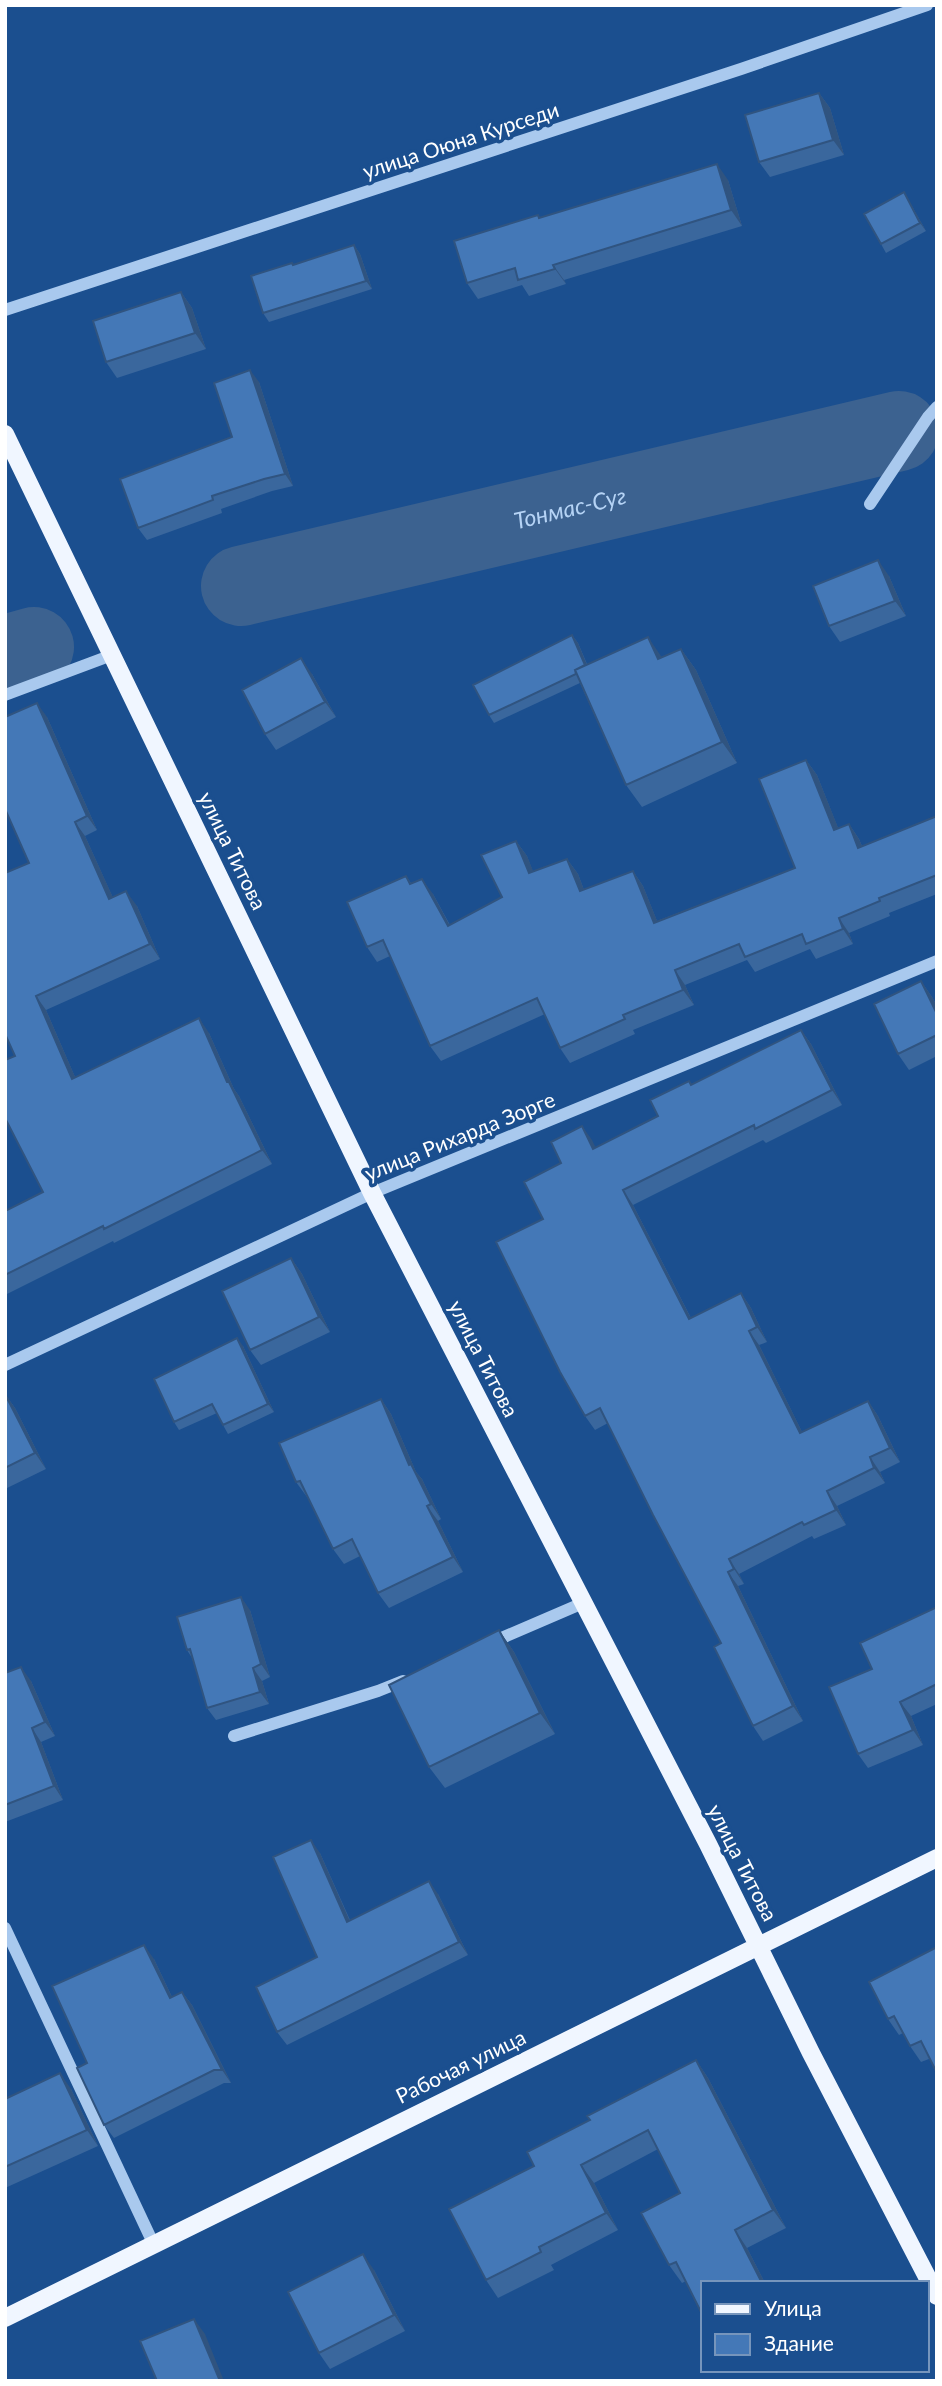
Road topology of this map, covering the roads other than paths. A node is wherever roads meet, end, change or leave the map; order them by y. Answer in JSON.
{"nodes":[{"id":1,"x":927,"y":5,"type":"edge"},
{"id":2,"x":5,"y":310,"type":"edge"},
{"id":3,"x":937,"y":407,"type":"edge"},
{"id":4,"x":5,"y":434,"type":"edge"},
{"id":5,"x":870,"y":504,"type":"dead end"},
{"id":6,"x":112,"y":655,"type":"junction"},
{"id":7,"x":5,"y":695,"type":"edge"},
{"id":8,"x":937,"y":961,"type":"edge"},
{"id":9,"x":372,"y":1194,"type":"junction"},
{"id":10,"x":5,"y":1365,"type":"edge"},
{"id":11,"x":583,"y":1603,"type":"junction"},
{"id":12,"x":475,"y":1649,"type":"edge"},
{"id":13,"x":415,"y":1675,"type":"edge"},
{"id":14,"x":234,"y":1736,"type":"dead end"},
{"id":15,"x":937,"y":1858,"type":"edge"},
{"id":16,"x":5,"y":1928,"type":"edge"},
{"id":17,"x":759,"y":1947,"type":"junction"},
{"id":18,"x":154,"y":2245,"type":"junction"},
{"id":19,"x":937,"y":2296,"type":"edge"},
{"id":20,"x":5,"y":2318,"type":"edge"}],
"edges":[{"from":1,"to":2,"type":"street","name":"улица Оюна Курседи"},
{"from":3,"to":5,"type":"street"},
{"from":4,"to":6,"type":"main road","name":"улица Титова"},
{"from":6,"to":7,"type":"street"},
{"from":6,"to":9,"type":"main road","name":"улица Титова"},
{"from":8,"to":9,"type":"street","name":"улица Рихарда Зорге"},
{"from":9,"to":10,"type":"street","name":"улица Рихарда Зорге"},
{"from":9,"to":11,"type":"main road","name":"улица Титова"},
{"from":11,"to":12,"type":"street"},
{"from":11,"to":17,"type":"main road","name":"улица Титова"},
{"from":13,"to":14,"type":"street"},
{"from":15,"to":17,"type":"main road","name":"Рабочая улица"},
{"from":16,"to":18,"type":"street"},
{"from":17,"to":18,"type":"main road","name":"Рабочая улица"},
{"from":17,"to":19,"type":"main road","name":"улица Титова"},
{"from":18,"to":20,"type":"main road","name":"Рабочая улица"}]}
